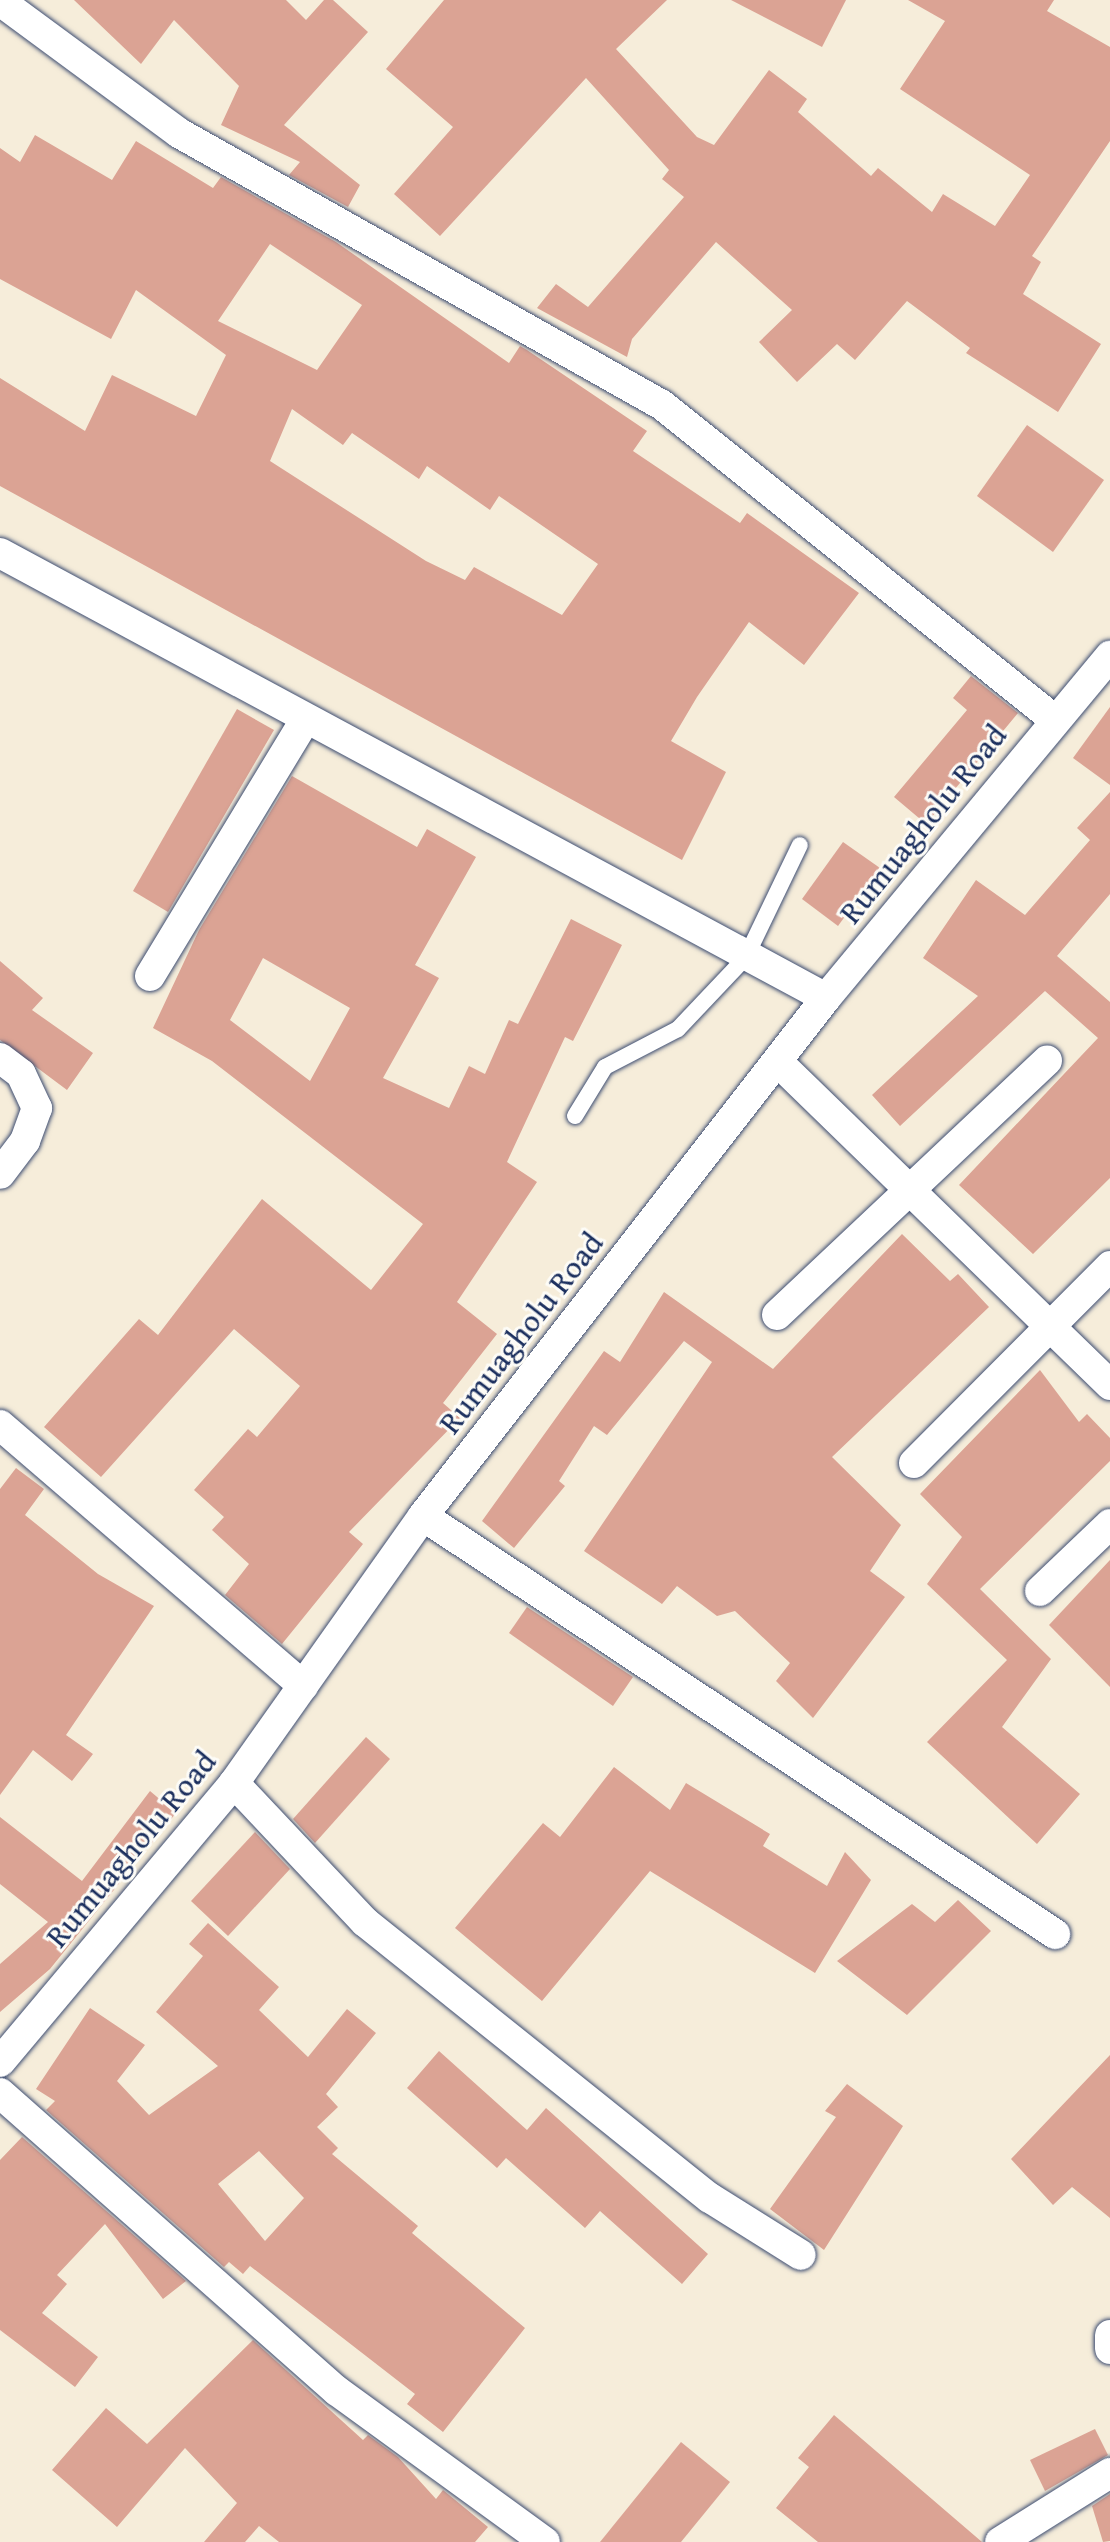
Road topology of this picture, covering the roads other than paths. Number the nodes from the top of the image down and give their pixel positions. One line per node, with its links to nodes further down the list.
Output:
1 (0, 1): 5 (street)
2 (0, 553): 4 (street)
3 (1110, 656): 5 (street, Rumuagholu Road)
4 (305, 720): 7 (street); 8 (street)
5 (1055, 720): 9 (street, Rumuagholu Road)
6 (800, 845): 7 (lane)
7 (746, 957): 9 (street); 13 (lane)
8 (150, 976)
9 (826, 998): 12 (street, Rumuagholu Road)
10 (0, 1058): 14 (street)
11 (1047, 1061): 15 (street)
12 (779, 1063): 15 (street); 22 (street, Rumuagholu Road)
13 (575, 1116)
14 (0, 1174)
15 (910, 1191): 17 (street); 18 (street)
16 (1110, 1266): 18 (street)
17 (777, 1315)
18 (1046, 1327): 19 (street); 21 (street)
19 (1110, 1385)
20 (0, 1425): 25 (street)
21 (914, 1463)
22 (423, 1516): 25 (street, Rumuagholu Road); 27 (street)
23 (1110, 1524): 24 (street)
24 (1040, 1591)
25 (303, 1686): 26 (street, Rumuagholu Road)
26 (234, 1783): 28 (street, Rumuagholu Road); 30 (street)
27 (1055, 1934)
28 (6, 2044)
29 (0, 2093): 34 (street)
30 (801, 2255)
31 (1110, 2335): 32 (street)
32 (1110, 2349)
33 (1110, 2473): 35 (street)
34 (545, 2542)
35 (1000, 2542)

